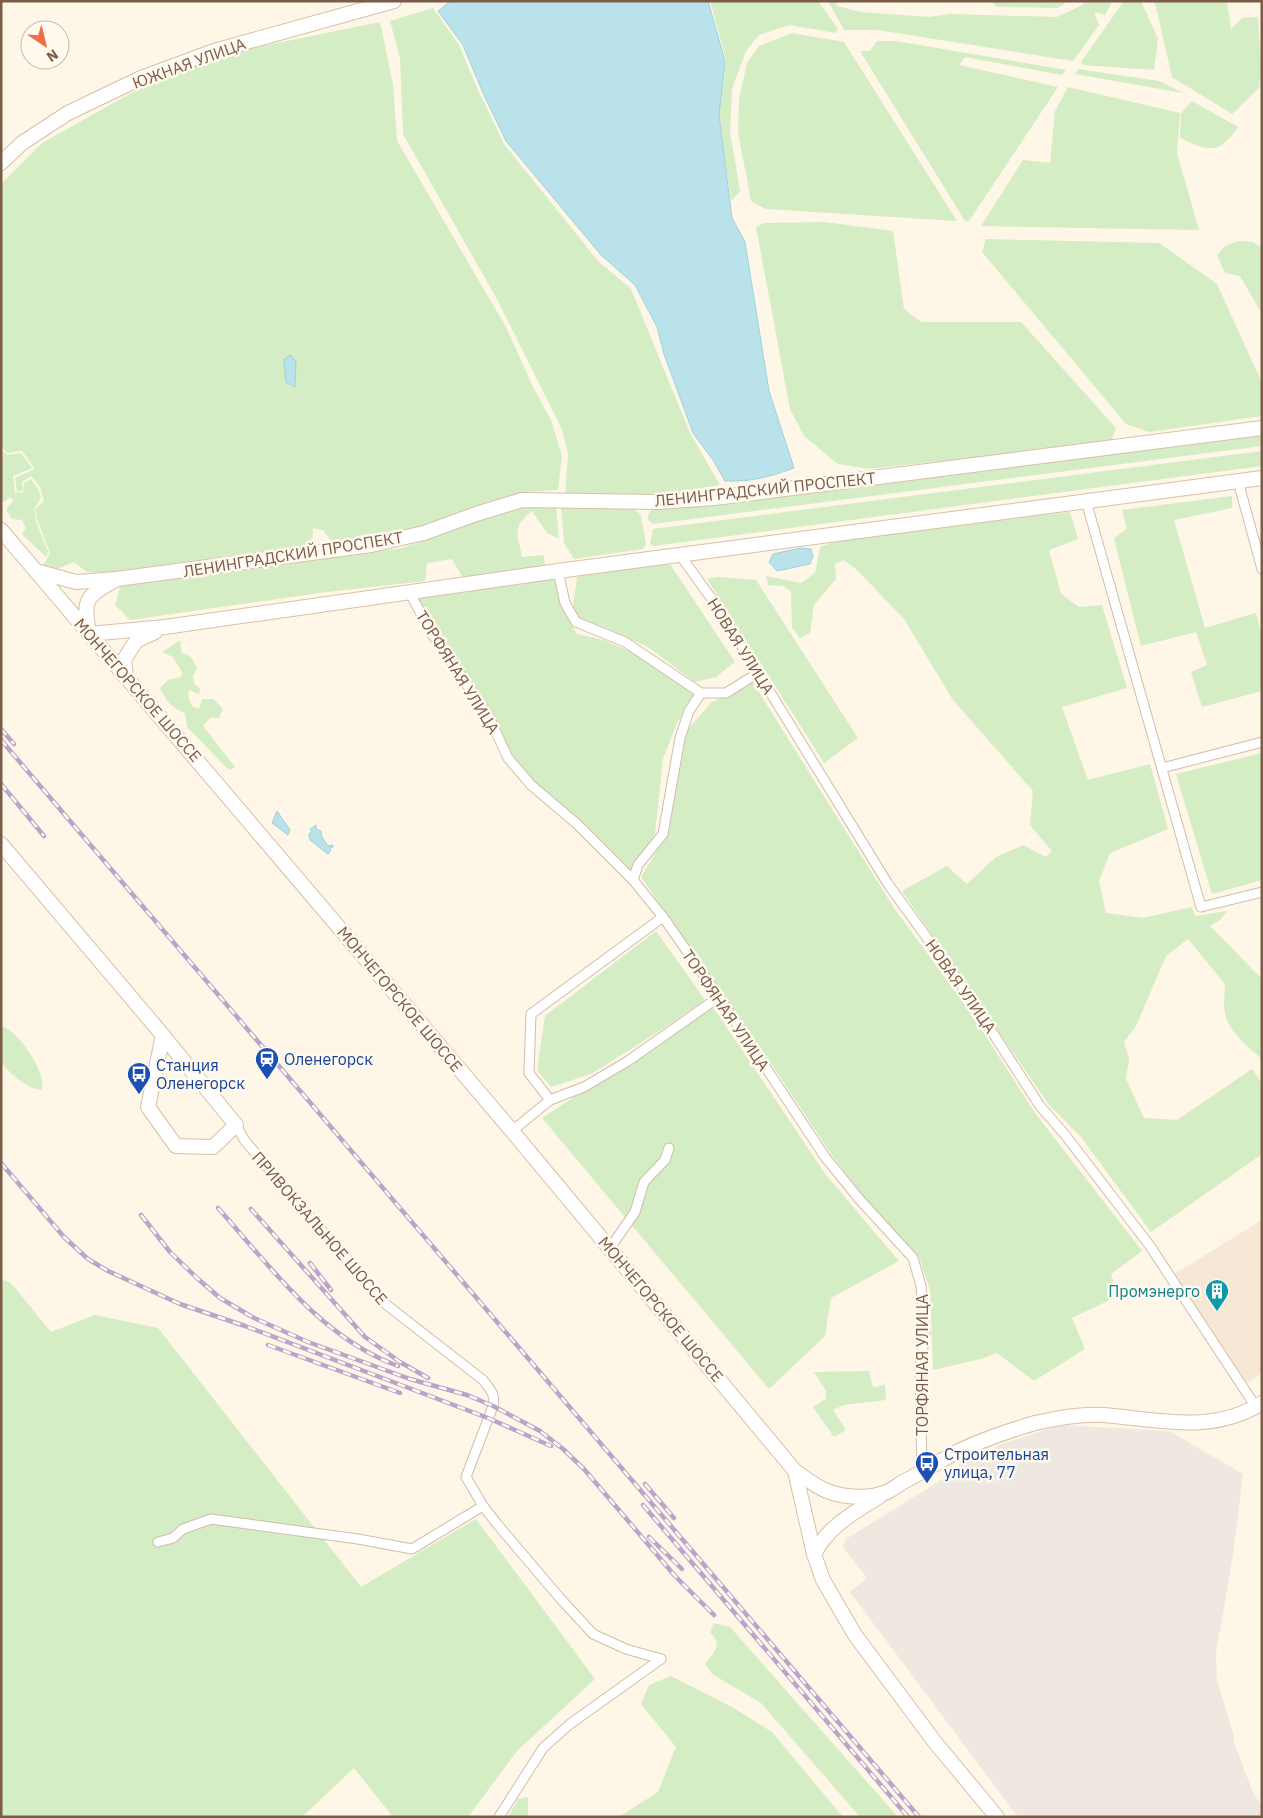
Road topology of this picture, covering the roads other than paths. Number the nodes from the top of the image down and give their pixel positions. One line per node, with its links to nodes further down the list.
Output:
1 (394, 1): 2 (street, ЮЖНАЯ УЛИЦА)
2 (1, 163)
3 (1262, 428): 12 (street, ЛЕНИНГРАДСКИЙ ПРОСПЕКТ)
4 (1262, 478): 5 (street)
5 (1238, 481): 6 (street); 9 (street)
6 (1086, 501): 8 (street); 20 (street)
7 (1, 530): 10 (street, МОНЧЕГОРСКОЕ ШОССЕ)
8 (680, 555): 11 (street); 16 (street, НОВАЯ УЛИЦА)
9 (1262, 569)
10 (36, 571): 12 (street, ЛЕНИНГРАДСКИЙ ПРОСПЕКТ); 15 (street, МОНЧЕГОРСКОЕ ШОССЕ)
11 (558, 571): 13 (street); 18 (street)
12 (117, 579): 15 (street)
13 (410, 593): 14 (street); 22 (street, ТОРФЯНАЯ УЛИЦА)
14 (165, 627): 15 (street); 17 (street)
15 (89, 634): 17 (street, МОНЧЕГОРСКОЕ ШОССЕ)
16 (758, 673): 18 (street); 32 (street, НОВАЯ УЛИЦА)
17 (126, 676): 29 (street, МОНЧЕГОРСКОЕ ШОССЕ)
18 (701, 693): 22 (street)
19 (1262, 742): 20 (street)
20 (1162, 768): 23 (street)
21 (1, 844): 26 (street, ПРИВОКЗАЛЬНОЕ ШОССЕ)
22 (633, 880): 24 (street, ТОРФЯНАЯ УЛИЦА)
23 (1262, 892)
24 (663, 917): 25 (street, ТОРФЯНАЯ УЛИЦА); 27 (street)
25 (719, 997): 27 (street); 34 (street, ТОРФЯНАЯ УЛИЦА)
26 (163, 1035): 28 (street, ПРИВОКЗАЛЬНОЕ ШОССЕ); 28 (street)
27 (550, 1100): 29 (street)
28 (236, 1126): 36 (street, ПРИВОКЗАЛЬНОЕ ШОССЕ)
29 (512, 1131): 31 (street, МОНЧЕГОРСКОЕ ШОССЕ)
30 (669, 1148): 31 (street)
31 (610, 1248): 33 (street, МОНЧЕГОРСКОЕ ШОССЕ)
32 (1259, 1405): 34 (street)
33 (795, 1471): 35 (street); 38 (street)
34 (922, 1472): 35 (street)
35 (886, 1492): 38 (street)
36 (483, 1506): 37 (street); 39 (street)
37 (158, 1542)
38 (814, 1554): 40 (street)
39 (499, 1817)
40 (997, 1817)

